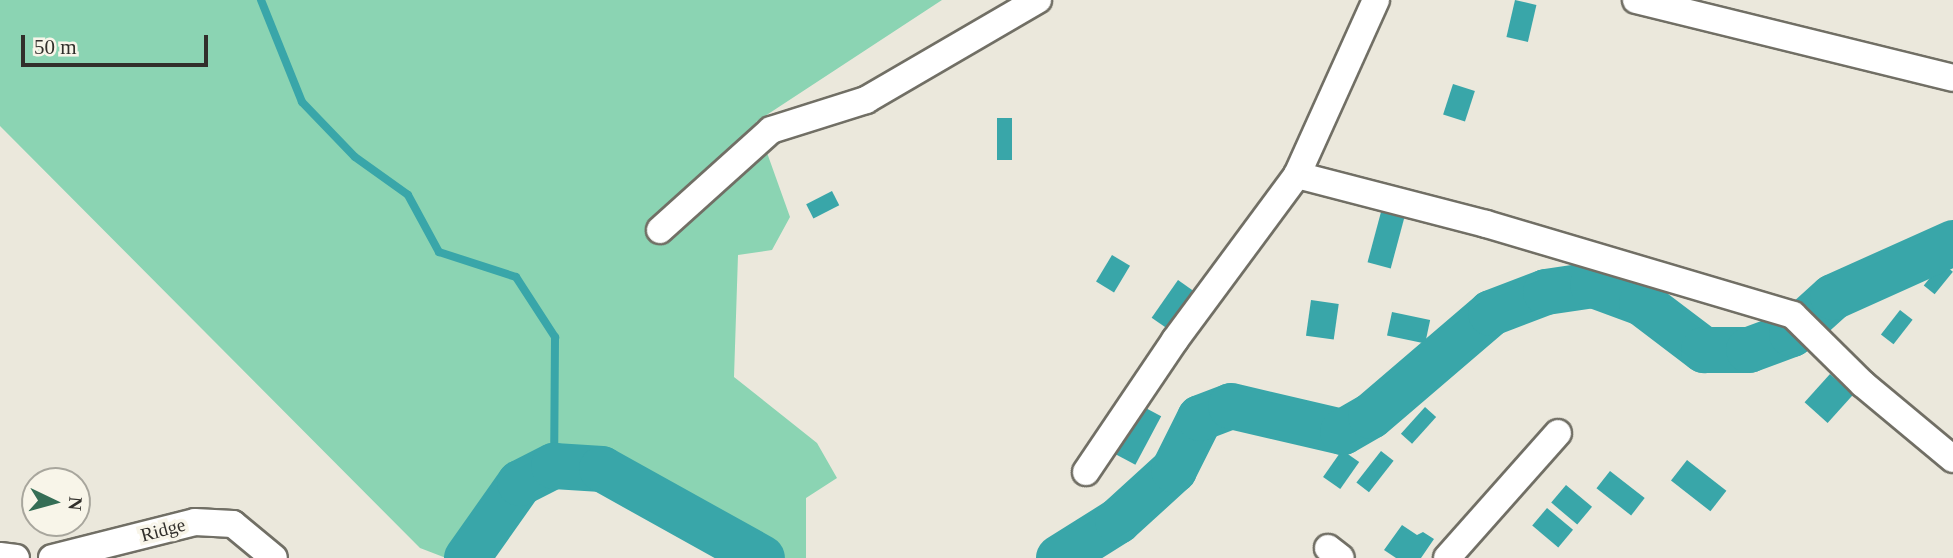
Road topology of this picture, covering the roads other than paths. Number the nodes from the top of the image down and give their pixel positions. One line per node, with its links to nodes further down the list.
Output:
1 (1038, 0): 6 (street)
2 (1377, 0): 5 (street)
3 (1636, 0): 4 (street)
4 (1953, 78)
5 (1297, 174): 8 (street); 9 (street)
6 (660, 230)
7 (1559, 433): 15 (street)
8 (1953, 459)
9 (1086, 472)
10 (86, 555): 13 (street, Ridge); 14 (street, Ridge)
11 (0, 556): 12 (street)
12 (16, 558)
13 (52, 558)
14 (274, 558)
15 (1447, 558)

